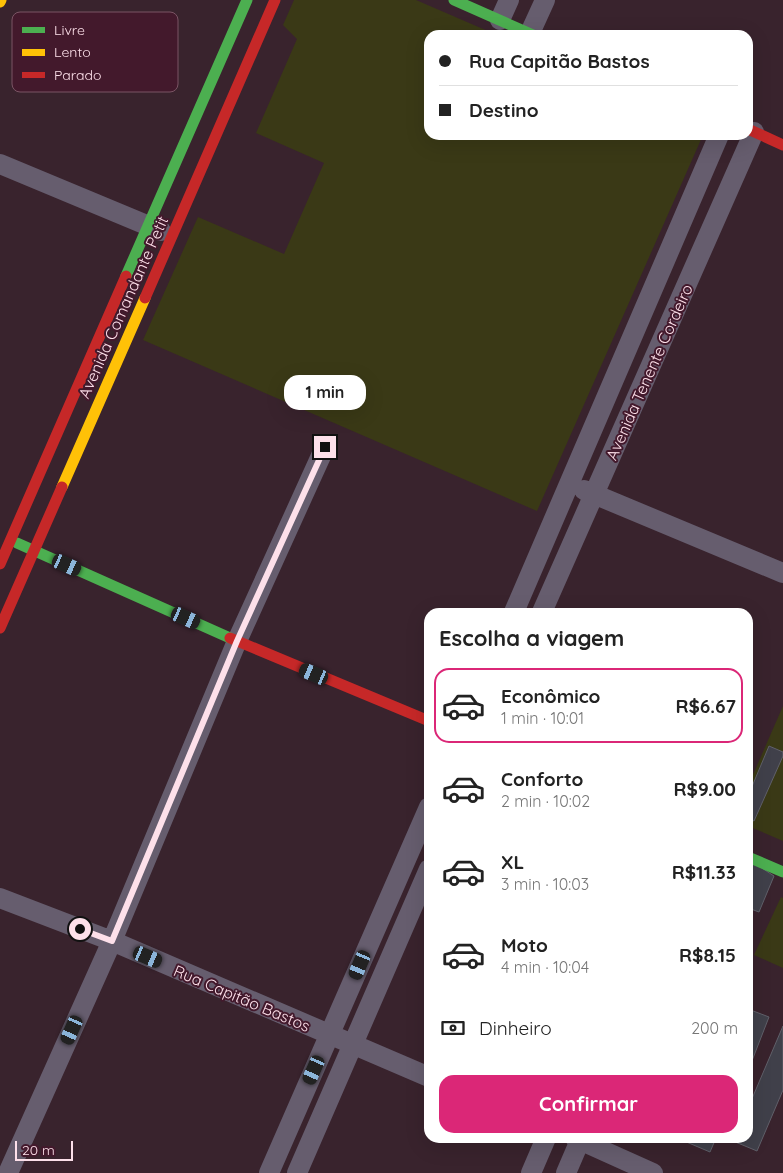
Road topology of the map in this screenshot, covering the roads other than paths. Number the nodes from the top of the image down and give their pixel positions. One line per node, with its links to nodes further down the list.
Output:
1 (247, 0): 14 (street, Avenida Comandante Petit)
2 (275, 0): 15 (street, Avenida Comandante Petit)
3 (454, 0): 6 (street)
4 (509, 0): 6 (street)
5 (545, 0): 8 (street)
6 (500, 20): 7 (street)
7 (523, 30)
8 (534, 30)
9 (753, 131): 12 (street)
10 (717, 140): 17 (street, Avenida Tenente Cordeiro)
11 (747, 140): 18 (street, Avenida Tenente Cordeiro)
12 (783, 144)
13 (0, 164): 14 (street)
14 (149, 226): 15 (street); 19 (street, Avenida Comandante Petit)
15 (172, 236): 20 (street, Avenida Comandante Petit)
16 (325, 447): 26 (street)
17 (570, 484): 18 (street); 23 (street, Avenida Tenente Cordeiro)
18 (595, 494): 22 (street); 24 (street, Avenida Tenente Cordeiro)
19 (5, 538): 20 (street); 21 (street, Avenida Comandante Petit)
20 (33, 550): 25 (street, Avenida Comandante Petit); 26 (street)
21 (0, 564)
22 (783, 573)
23 (516, 608)
24 (544, 608)
25 (0, 628)
26 (237, 641): 27 (street); 33 (street)
27 (424, 719)
28 (424, 818): 34 (street)
29 (753, 858): 30 (street)
30 (783, 872)
31 (424, 881): 35 (street)
32 (0, 898): 33 (street, Rua Capitão Bastos)
33 (112, 941): 34 (street, Rua Capitão Bastos); 40 (street)
34 (330, 1036): 35 (street, Rua Capitão Bastos); 41 (street)
35 (353, 1046): 36 (street, Rua Capitão Bastos); 42 (street)
36 (424, 1075)
37 (544, 1143): 43 (street)
38 (577, 1143): 44 (street)
39 (590, 1143): 45 (street)
40 (8, 1173)
41 (269, 1173)
42 (297, 1173)
43 (531, 1173)
44 (566, 1173)
45 (653, 1173)

